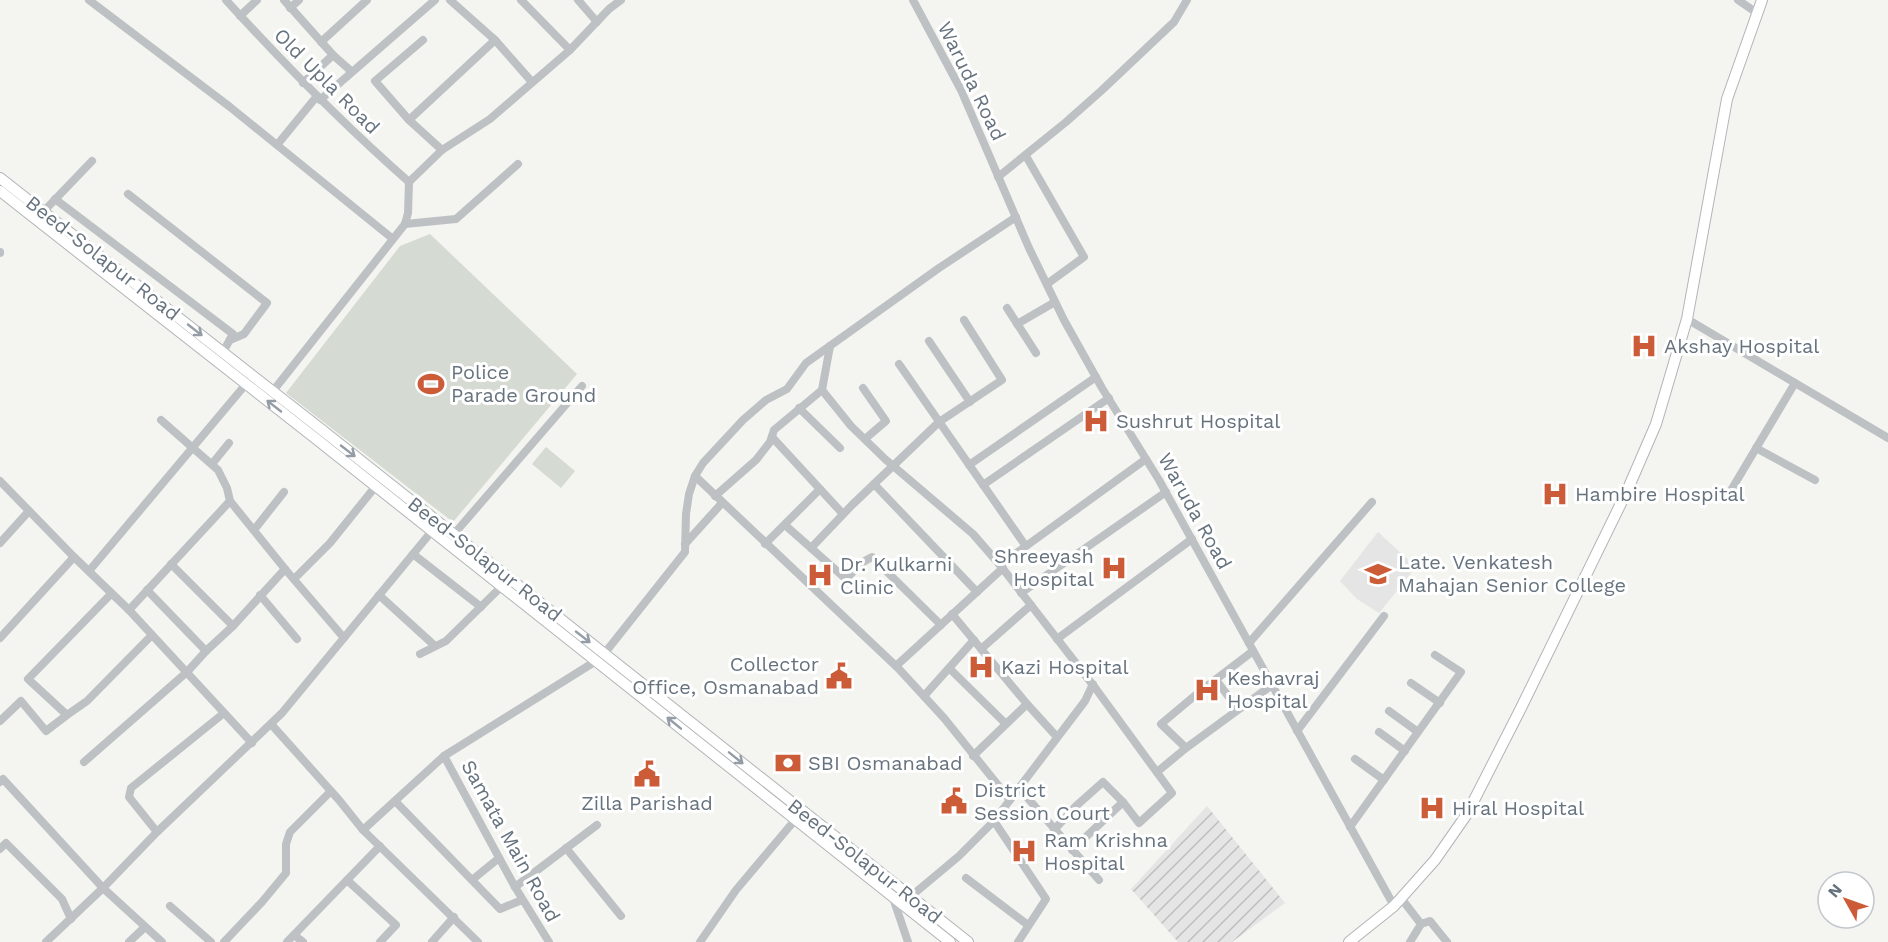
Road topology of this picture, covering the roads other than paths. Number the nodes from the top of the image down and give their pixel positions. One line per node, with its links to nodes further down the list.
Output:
1 (226, 0): 18 (street, Old Upla Road)
2 (257, 0): 18 (street)
3 (284, 0): 16 (street)
4 (299, 0): 16 (street)
5 (367, 0): 22 (street)
6 (435, 0): 25 (street)
7 (450, 0): 21 (street)
8 (521, 0): 23 (street)
9 (578, 0): 19 (street)
10 (621, 0): 19 (street)
11 (913, 0): 35 (street, Waruda Road)
12 (1188, 0): 32 (street)
13 (1738, 0): 17 (street)
14 (1762, 0): 17 (main road)
15 (93, 1): 30 (street)
16 (290, 8): 22 (street)
17 (1757, 14): 48 (main road)
18 (240, 16): 27 (street, Old Upla Road)
19 (597, 22): 23 (street)
20 (423, 40): 29 (street)
21 (495, 40): 26 (street); 29 (street)
22 (321, 42): 24 (street)
23 (570, 50): 26 (street)
24 (333, 55): 25 (street); 27 (street)
25 (351, 71): 28 (street)
26 (532, 82): 31 (street)
27 (303, 83): 28 (street, Old Upla Road)
28 (319, 98): 30 (street); 37 (street, Old Upla Road)
29 (409, 120): 31 (street)
30 (277, 145): 44 (street)
31 (442, 150): 37 (street)
32 (1026, 156): 35 (street); 45 (street)
33 (92, 161): 40 (street)
34 (518, 164): 43 (street)
35 (998, 177): 42 (street, Waruda Road)
36 (0, 178): 41 (main road, Beed-Solapur Road)
37 (409, 182): 43 (street)
38 (0, 191): 59 (main road, Beed-Solapur Road)
39 (128, 194): 51 (street)
40 (54, 199): 41 (street); 51 (street)
41 (44, 211): 54 (main road, Beed-Solapur Road, one-way to 54)
42 (1016, 217): 45 (street, Waruda Road); 53 (street)
43 (405, 225): 44 (street)
44 (393, 239): 63 (street)
45 (1047, 284): 46 (street, Waruda Road)
46 (1055, 302): 50 (street); 57 (street, Waruda Road)
47 (1007, 308): 50 (street)
48 (1687, 319): 58 (street); 198 (main road)
49 (964, 320): 65 (street)
50 (1017, 324): 55 (street)
51 (230, 340): 54 (street)
52 (929, 340): 65 (street)
53 (830, 346): 62 (street); 80 (street)
54 (223, 352): 63 (main road, Beed-Solapur Road)
55 (1036, 353)
56 (899, 364): 68 (street)
57 (1096, 377): 64 (street, Waruda Road); 78 (street)
58 (1795, 383): 70 (street); 75 (street)
59 (246, 384): 73 (street); 85 (main road, Beed-Solapur Road, one-way to 59)
60 (582, 386): 99 (street)
61 (863, 388): 71 (street)
62 (822, 390): 66 (street); 71 (street)
63 (273, 391): 99 (main road, Beed-Solapur Road, one-way to 99)
64 (1109, 398): 76 (street, Waruda Road); 84 (street)
65 (970, 402): 68 (street)
66 (799, 408): 69 (street); 74 (street)
67 (161, 420): 73 (street)
68 (939, 422): 78 (street); 79 (street)
69 (772, 437): 86 (street); 90 (street)
70 (1888, 438)
71 (865, 439): 79 (street)
72 (229, 443): 77 (street)
73 (193, 448): 77 (street); 111 (street)
74 (840, 448)
75 (1756, 448): 81 (street); 89 (street)
76 (1146, 459): 88 (street, Waruda Road); 104 (street)
77 (212, 464): 91 (street)
78 (969, 465): 84 (street)
79 (893, 466): 83 (street); 109 (street)
80 (695, 476): 90 (street); 102 (street)
81 (1815, 480)
82 (0, 481): 94 (street)
83 (874, 484): 95 (street); 115 (street)
84 (983, 485): 104 (street)
85 (375, 487): 98 (main road, Beed-Solapur Road); 112 (street)
86 (820, 489): 95 (street); 96 (street)
87 (284, 492): 97 (street)
88 (1166, 492): 100 (street, Waruda Road); 116 (street)
89 (1730, 492)
90 (715, 496): 92 (street)
91 (230, 501): 97 (street); 108 (street)
92 (722, 502): 102 (street); 103 (street)
93 (1372, 502): 133 (street)
94 (28, 511): 101 (street); 107 (street)
95 (843, 514): 105 (street)
96 (785, 525): 103 (street); 105 (street)
97 (254, 530): 110 (street)
98 (432, 531): 106 (street); 113 (main road, Beed-Solapur Road)
99 (454, 534): 140 (main road, Beed-Solapur Road, one-way to 140)
100 (1192, 539): 131 (street); 133 (street, Waruda Road)
101 (0, 543)
102 (685, 544): 140 (street, Samata Main Road)
103 (765, 544): 141 (street)
104 (1025, 545): 109 (street)
105 (811, 548): 125 (street)
106 (413, 554): 119 (street); 121 (street)
107 (74, 557): 111 (street); 128 (street)
108 (171, 564): 114 (street); 126 (street)
109 (1002, 567): 115 (street); 116 (street)
110 (285, 569): 112 (street); 118 (street)
111 (88, 572): 117 (street)
112 (294, 579): 129 (street)
113 (502, 586): 121 (street); 140 (main road, Beed-Solapur Road)
114 (147, 590): 122 (street); 136 (street)
115 (977, 592): 123 (street)
116 (1022, 593): 120 (street)
117 (111, 594): 122 (street); 154 (street)
118 (260, 595): 126 (street); 130 (street)
119 (379, 595): 129 (street); 134 (street)
120 (1031, 605): 131 (street); 135 (street)
121 (481, 607): 134 (street)
122 (129, 610): 127 (street)
123 (952, 614): 125 (street); 132 (street)
124 (1384, 616): 158 (street)
125 (941, 625): 141 (street)
126 (232, 626): 136 (street)
127 (152, 635): 143 (street); 154 (street)
128 (0, 638)
129 (344, 638): 156 (street)
130 (297, 639)
131 (1057, 639): 146 (street)
132 (974, 640): 135 (street); 142 (street)
133 (1249, 643): 137 (street, Waruda Road)
134 (435, 646): 138 (street)
135 (981, 649): 150 (street)
136 (206, 651): 143 (street)
137 (1253, 651): 144 (street); 147 (street, Waruda Road)
138 (420, 654)
139 (1435, 655): 149 (street)
140 (600, 657): 165 (street, Samata Main Road); 177 (main road, Beed-Solapur Road, one-way to 140); 196 (main road, Beed-Solapur Road, one-way to 196)
141 (896, 666): 148 (street)
142 (949, 668): 148 (street); 157 (street)
143 (187, 672): 153 (street); 168 (street)
144 (1216, 680): 151 (street); 163 (street)
145 (1411, 683): 149 (street)
146 (1093, 684): 161 (street); 169 (street)
147 (1272, 685): 151 (street); 158 (street, Waruda Road)
148 (924, 696): 166 (street)
149 (1440, 703): 160 (street)
150 (1027, 704): 157 (street); 161 (street)
151 (1238, 709): 163 (street)
152 (1389, 711): 160 (street)
153 (224, 713): 162 (street); 183 (street)
154 (67, 715): 155 (street)
155 (0, 721)
156 (271, 724): 162 (street); 173 (street)
157 (1006, 724): 166 (street)
158 (1297, 731): 180 (street, Waruda Road)
159 (1378, 732): 164 (street)
160 (1419, 732): 164 (street)
161 (1057, 737): 172 (street)
162 (252, 743): 183 (street)
163 (1186, 748): 169 (street)
164 (1405, 751): 170 (street)
165 (444, 756): 175 (street, Samata Main Road); 188 (street, Samata Main Road)
166 (974, 756): 174 (street)
167 (1355, 759): 170 (street)
168 (84, 762)
169 (1157, 772): 176 (street)
170 (1384, 780): 180 (street)
171 (0, 782): 194 (street)
172 (1018, 788): 174 (street); 182 (street)
173 (331, 791): 181 (street); 211 (street)
174 (1010, 800): 178 (street)
175 (395, 801): 181 (street, Samata Main Road); 191 (street)
176 (1123, 802): 182 (street); 187 (street)
177 (795, 820): 195 (main road, Beed-Solapur Road); 218 (street)
178 (994, 821): 196 (street); 204 (street)
179 (597, 825): 185 (street)
180 (1350, 827): 198 (street, Waruda Road)
181 (363, 830): 184 (street)
182 (1054, 830): 187 (street)
183 (157, 832): 194 (street)
184 (380, 846): 190 (street); 201 (street)
185 (566, 848): 193 (street); 200 (street)
186 (0, 849): 202 (street)
187 (1072, 850): 192 (street)
188 (499, 858): 191 (street); 193 (street, Samata Main Road)
189 (966, 878): 204 (street)
190 (347, 880): 206 (street); 214 (street)
191 (472, 880): 197 (street)
192 (1099, 880)
193 (515, 887): 197 (street, Samata Main Road)
194 (103, 888): 202 (street); 205 (street)
195 (892, 897): 219 (street); 220 (main road, Beed-Solapur Road)
196 (910, 897): 221 (main road, Beed-Solapur Road)
197 (522, 900): 217 (street, Samata Main Road)
198 (1397, 902): 203 (street, Waruda Road); 223 (main road)
199 (170, 906): 210 (street)
200 (621, 916)
201 (454, 917): 215 (street); 216 (street)
202 (71, 919): 207 (street)
203 (1421, 924): 224 (street); 225 (street)
204 (1028, 925): 222 (street)
205 (145, 927): 208 (street); 209 (street)
206 (294, 935): 212 (street); 213 (street)
207 (46, 942)
208 (129, 942)
209 (162, 942)
210 (211, 942)
211 (224, 942)
212 (287, 942)
213 (303, 942)
214 (380, 942)
215 (432, 942)
216 (478, 942)
217 (549, 942)
218 (700, 942)
219 (908, 942)
220 (950, 942)
221 (968, 942)
222 (1018, 942)
223 (1349, 942)
224 (1410, 942)
225 (1447, 942)

